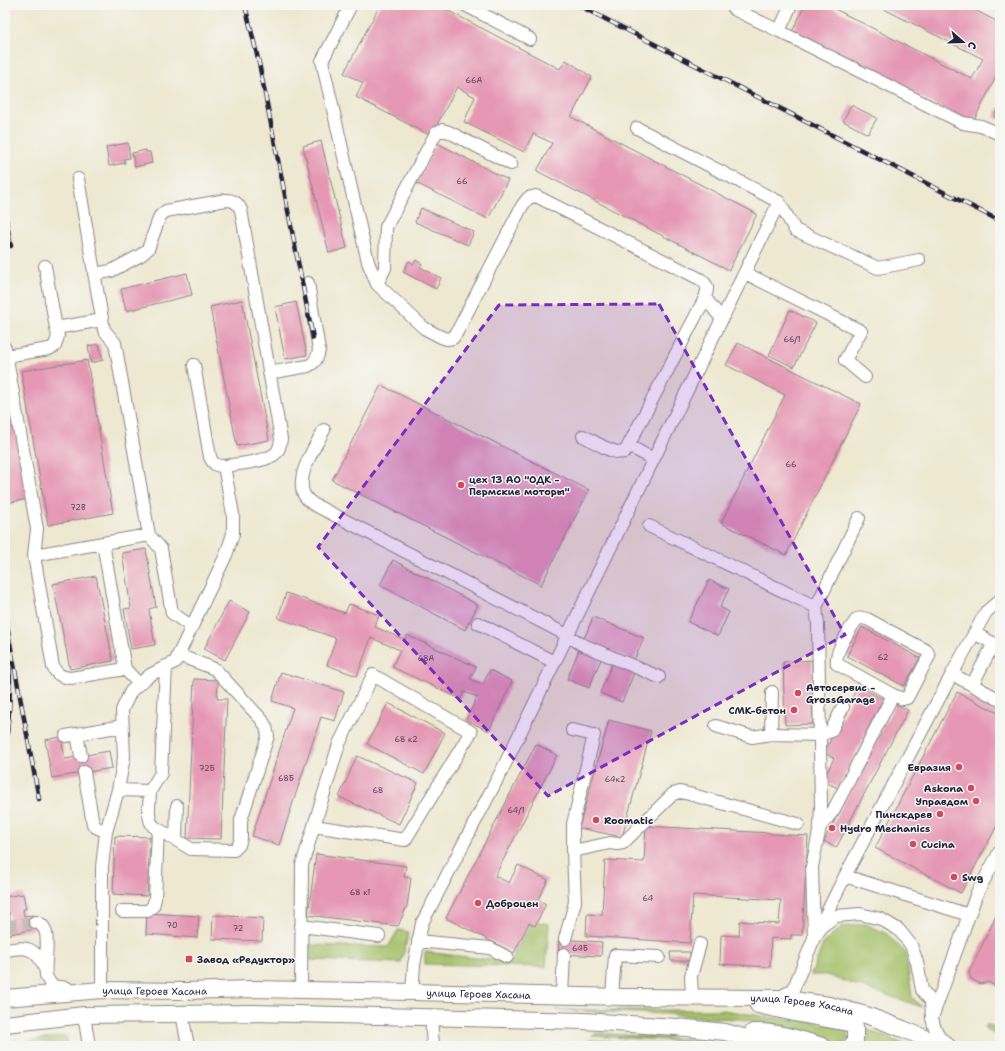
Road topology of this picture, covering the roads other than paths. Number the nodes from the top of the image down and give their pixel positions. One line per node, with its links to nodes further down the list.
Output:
1 (351, 5): 17 (lane)
2 (465, 5): 6 (lane)
3 (736, 5): 5 (lane)
4 (791, 5): 5 (lane)
5 (778, 31): 8 (lane)
6 (530, 39)
7 (637, 128): 11 (lane)
8 (1000, 134)
9 (511, 164): 17 (lane)
10 (78, 179): 15 (lane)
11 (779, 202): 12 (lane); 14 (lane)
12 (919, 260)
13 (45, 266): 21 (lane)
14 (745, 273): 19 (lane); 25 (lane)
15 (94, 274): 20 (lane); 24 (lane)
16 (308, 283): 24 (lane)
17 (377, 284): 18 (lane)
18 (705, 298): 19 (lane); 28 (lane)
19 (722, 319): 29 (lane)
20 (102, 320): 21 (lane); 33 (lane)
21 (56, 328): 22 (lane)
22 (6, 352): 35 (lane)
23 (194, 366): 30 (lane)
24 (269, 373): 30 (lane)
25 (865, 377)
26 (324, 430): 41 (lane)
27 (583, 436): 28 (lane)
28 (629, 446): 29 (lane)
29 (653, 459): 41 (lane)
30 (224, 466): 39 (lane)
31 (859, 518): 37 (lane)
32 (649, 526): 37 (lane)
33 (149, 535): 34 (lane); 39 (lane)
34 (103, 543): 35 (lane); 46 (lane)
35 (34, 555): 46 (lane)
36 (1000, 600): 40 (lane)
37 (816, 607): 59 (lane)
38 (478, 623): 44 (lane)
39 (192, 627): 43 (lane)
40 (974, 633): 42 (lane); 47 (lane)
41 (568, 635): 44 (lane); 48 (lane)
42 (997, 645): 50 (lane)
43 (178, 655): 45 (lane); 70 (lane)
44 (554, 662): 81 (lane)
45 (166, 666): 49 (lane); 63 (lane)
46 (125, 669): 49 (lane)
47 (952, 674): 50 (lane); 73 (lane)
48 (659, 677)
49 (138, 684): 55 (lane)
50 (972, 685): 53 (lane)
51 (772, 692): 58 (lane)
52 (893, 695): 52 (lane); 67 (lane)
53 (999, 696)
54 (843, 707): 59 (lane)
55 (122, 726): 60 (lane); 62 (lane)
56 (716, 726): 58 (lane)
57 (572, 730): 71 (lane)
58 (771, 734): 59 (lane)
59 (820, 735): 67 (lane)
60 (81, 756)
61 (84, 772): 69 (lane)
62 (118, 790): 63 (lane); 69 (lane)
63 (150, 791): 68 (lane)
64 (178, 806): 70 (lane)
65 (798, 824): 71 (lane)
66 (314, 826): 66 (lane); 77 (lane)
67 (820, 827): 79 (lane)
68 (158, 830): 70 (lane); 74 (lane)
69 (106, 832): 89 (lane)
70 (176, 840)
71 (573, 851): 80 (lane)
72 (1000, 851): 75 (lane)
73 (845, 876): 75 (lane); 79 (lane)
74 (122, 911)
75 (969, 915): 100 (lane)
76 (35, 922): 87 (lane)
77 (301, 926): 78 (lane); 88 (lane)
78 (379, 936)
79 (814, 938): 96 (lane); 100 (lane)
80 (565, 939)
81 (418, 941): 85 (lane); 90 (lane)
82 (700, 944): 93 (lane)
83 (5, 951): 87 (lane)
84 (564, 954): 91 (lane)
85 (508, 957)
86 (658, 957): 92 (lane)
87 (46, 970): 89 (lane)
88 (301, 990): 89 (main road, улица Героев Хасана); 90 (main road, улица Героев Хасана)
89 (95, 991): 95 (main road, улица Героев Хасана)
90 (412, 992): 91 (main road, улица Героев Хасана)
91 (562, 996): 92 (main road, улица Героев Хасана)
92 (612, 997): 93 (main road, улица Героев Хасана)
93 (692, 997): 94 (main road, улица Героев Хасана)
94 (734, 997): 96 (main road, улица Героев Хасана); 108 (main road)
95 (5, 998)
96 (778, 998): 109 (main road, улица Героев Хасана)
97 (182, 1014): 98 (main road); 99 (main road); 104 (lane)
98 (84, 1015): 101 (main road); 103 (lane)
99 (431, 1017): 102 (main road); 105 (lane)
100 (932, 1018): 110 (lane)
101 (5, 1024)
102 (725, 1032): 106 (main road); 107 (main road)
103 (90, 1046)
104 (188, 1046)
105 (433, 1046)
106 (776, 1046)
107 (822, 1046)
108 (851, 1046)
109 (944, 1046)
110 (950, 1046)

